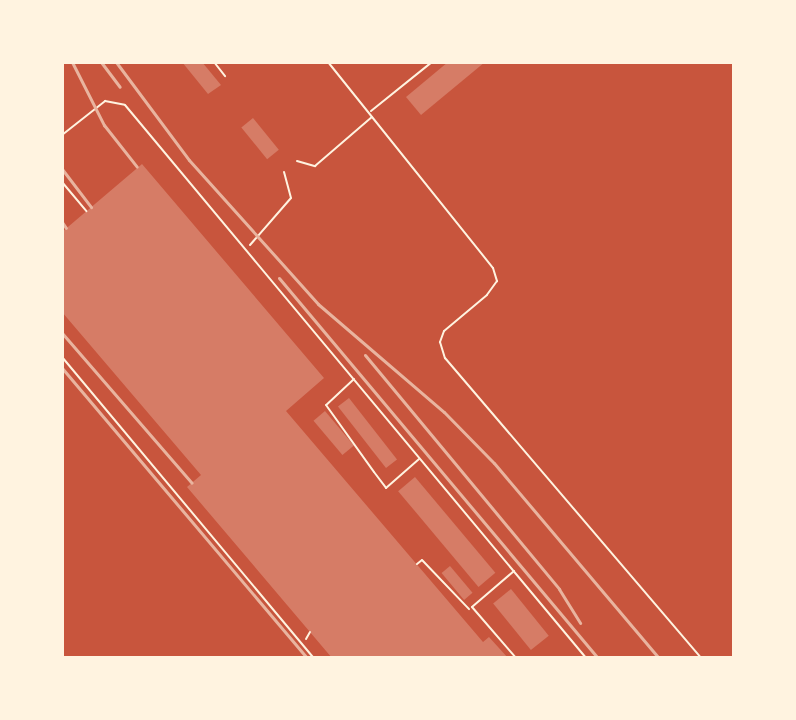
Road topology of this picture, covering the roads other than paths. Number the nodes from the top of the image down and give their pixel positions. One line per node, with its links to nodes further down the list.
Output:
1 (214, 62): 4 (lane)
2 (328, 62): 5 (lane)
3 (432, 62): 5 (lane)
4 (225, 76)
5 (370, 112): 6 (lane)
6 (373, 116): 8 (lane); 18 (lane)
7 (62, 135): 12 (lane)
8 (297, 161)
9 (62, 182): 10 (lane)
10 (86, 211)
11 (62, 357): 15 (lane)
12 (354, 379): 13 (lane); 13 (lane)
13 (420, 459): 14 (lane)
14 (514, 571): 16 (lane); 17 (lane)
15 (314, 658)
16 (516, 658)
17 (586, 658)
18 (701, 658)

